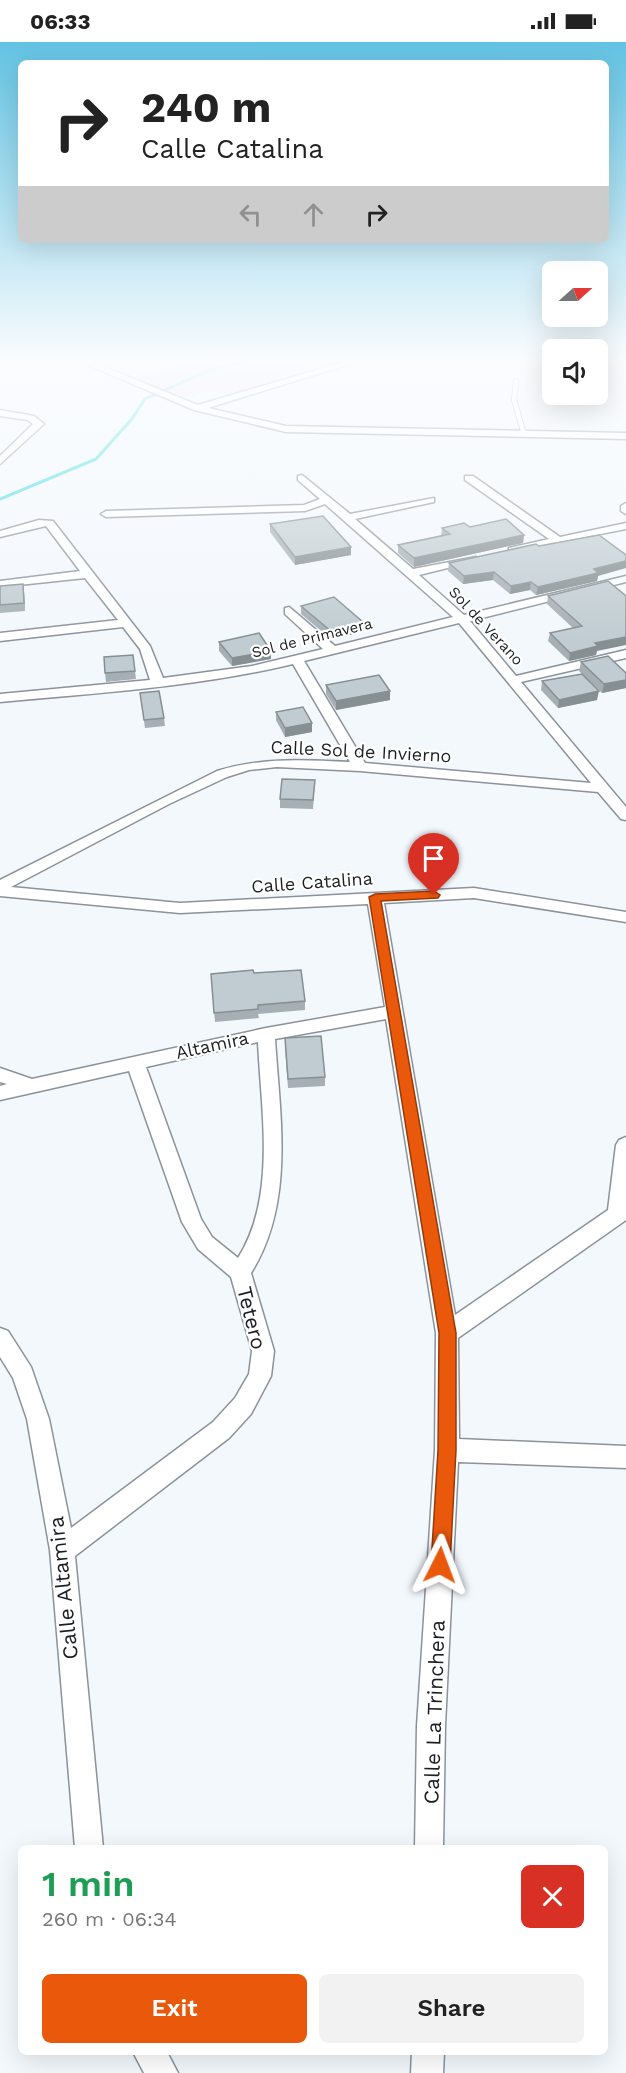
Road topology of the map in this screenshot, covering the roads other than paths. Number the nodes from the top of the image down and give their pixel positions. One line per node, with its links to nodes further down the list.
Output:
1 (302, 478): 3 (street, Sol de Verano)
2 (469, 478): 11 (street)
3 (326, 500): 7 (street); 8 (street, Sol de Verano)
4 (430, 500): 8 (street)
5 (626, 506): 6 (street)
6 (626, 511)
7 (106, 514)
8 (347, 518): 14 (street, Sol de Verano)
9 (626, 526): 11 (street)
10 (0, 534): 15 (street)
11 (558, 540): 12 (street)
12 (502, 553)
13 (479, 558): 14 (street)
14 (412, 573): 19 (street, Sol de Verano)
15 (88, 574): 17 (street); 20 (street)
16 (626, 579): 19 (street, Sol de Primavera)
17 (0, 584)
18 (289, 612): 22 (street)
19 (461, 618): 22 (street, Sol de Primavera); 25 (street, Sol de Verano)
20 (128, 623): 21 (street); 26 (street)
21 (0, 637)
22 (332, 650): 24 (street, Sol de Primavera)
23 (626, 654): 25 (street)
24 (297, 660): 26 (street, Sol de Primavera); 28 (street)
25 (514, 680): 29 (street, Sol de Verano)
26 (158, 683): 27 (street, Sol de Primavera)
27 (0, 698)
28 (360, 767): 29 (street, Calle Sol de Invierno); 31 (street, Calle Sol de Invierno)
29 (603, 788): 30 (street, Sol de Verano)
30 (626, 816)
31 (0, 886)
32 (0, 891): 33 (street, Calle Catalina)
33 (375, 897): 34 (street, Calle Catalina); 35 (street, Calle La Trinchera)
34 (626, 917)
35 (393, 1012): 36 (street, Altamira); 44 (street, Calle La Trinchera)
36 (266, 1034): 37 (street, Altamira); 43 (street)
37 (135, 1061): 39 (street, Altamira); 43 (street, Tetero)
38 (0, 1075): 39 (street)
39 (33, 1086): 40 (street)
40 (0, 1094)
41 (626, 1145): 42 (street)
42 (622, 1213): 44 (street)
43 (240, 1272): 48 (street, Tetero)
44 (447, 1333): 46 (street, Calle La Trinchera)
45 (0, 1338): 48 (street, Calle Altamira)
46 (447, 1450): 47 (street); 50 (street, Calle La Trinchera)
47 (626, 1457)
48 (62, 1550): 49 (street, Calle Altamira)
49 (89, 1845)
50 (429, 1845)
51 (151, 2055): 53 (street)
52 (428, 2055): 54 (street)
53 (162, 2073)
54 (428, 2073)

